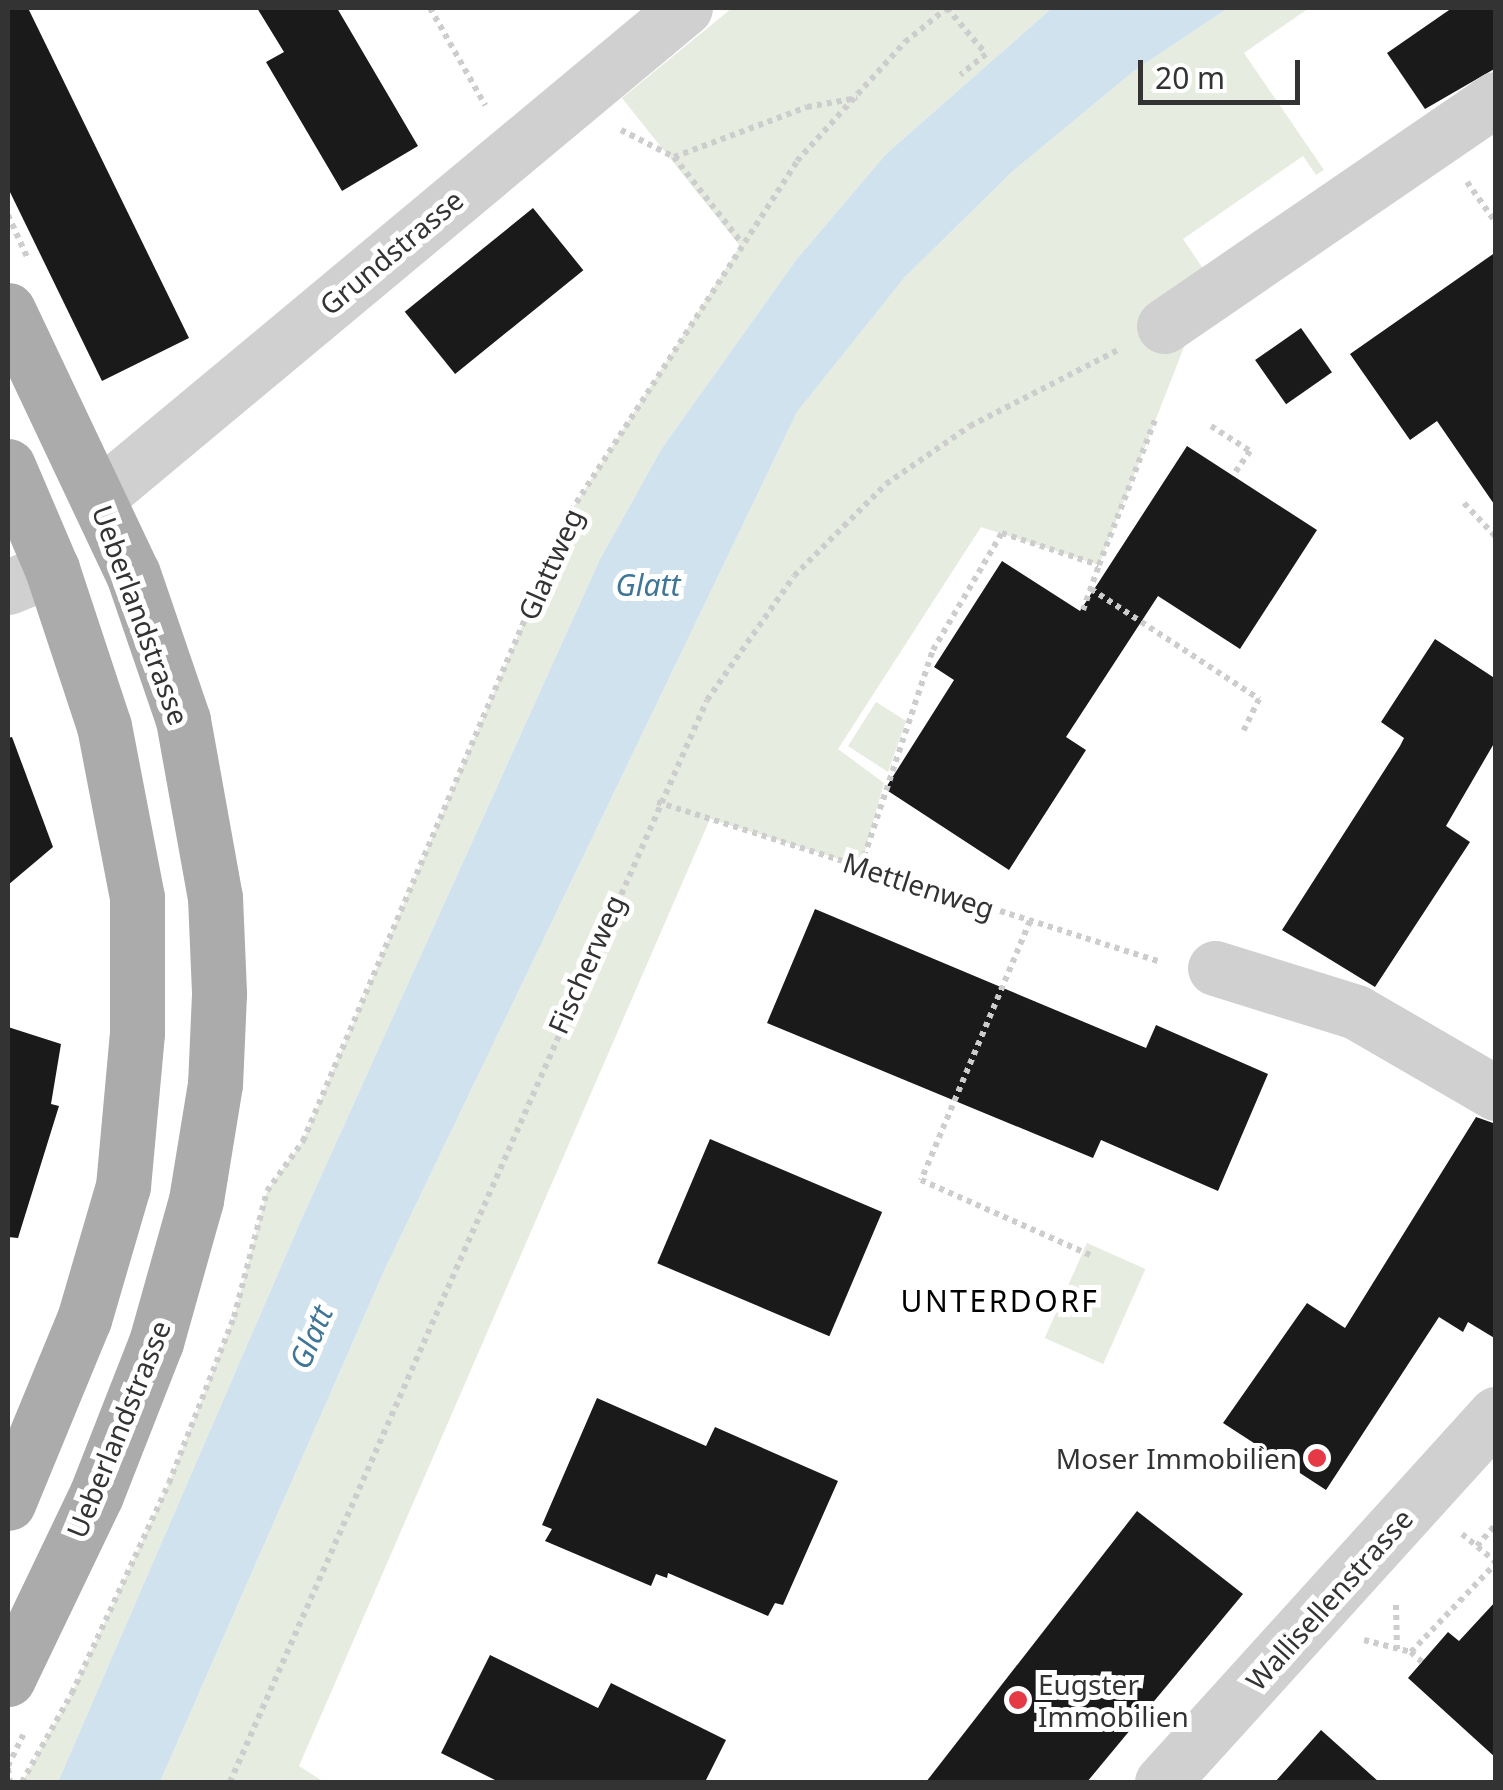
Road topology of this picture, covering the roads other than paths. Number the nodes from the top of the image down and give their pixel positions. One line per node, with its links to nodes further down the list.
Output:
1 (684, 8): 6 (street, Grundstrasse)
2 (1496, 100): 4 (street)
3 (8, 310): 6 (main road, Ueberlandstrasse)
4 (1164, 326)
5 (8, 466): 7 (main road)
6 (114, 484): 12 (main road, Ueberlandstrasse)
7 (30, 578): 11 (main road)
8 (1198, 967): 9 (street)
9 (1496, 1092)
10 (1496, 1414): 13 (street, Wallisellenstrasse)
11 (8, 1502)
12 (8, 1679)
13 (1162, 1782)

